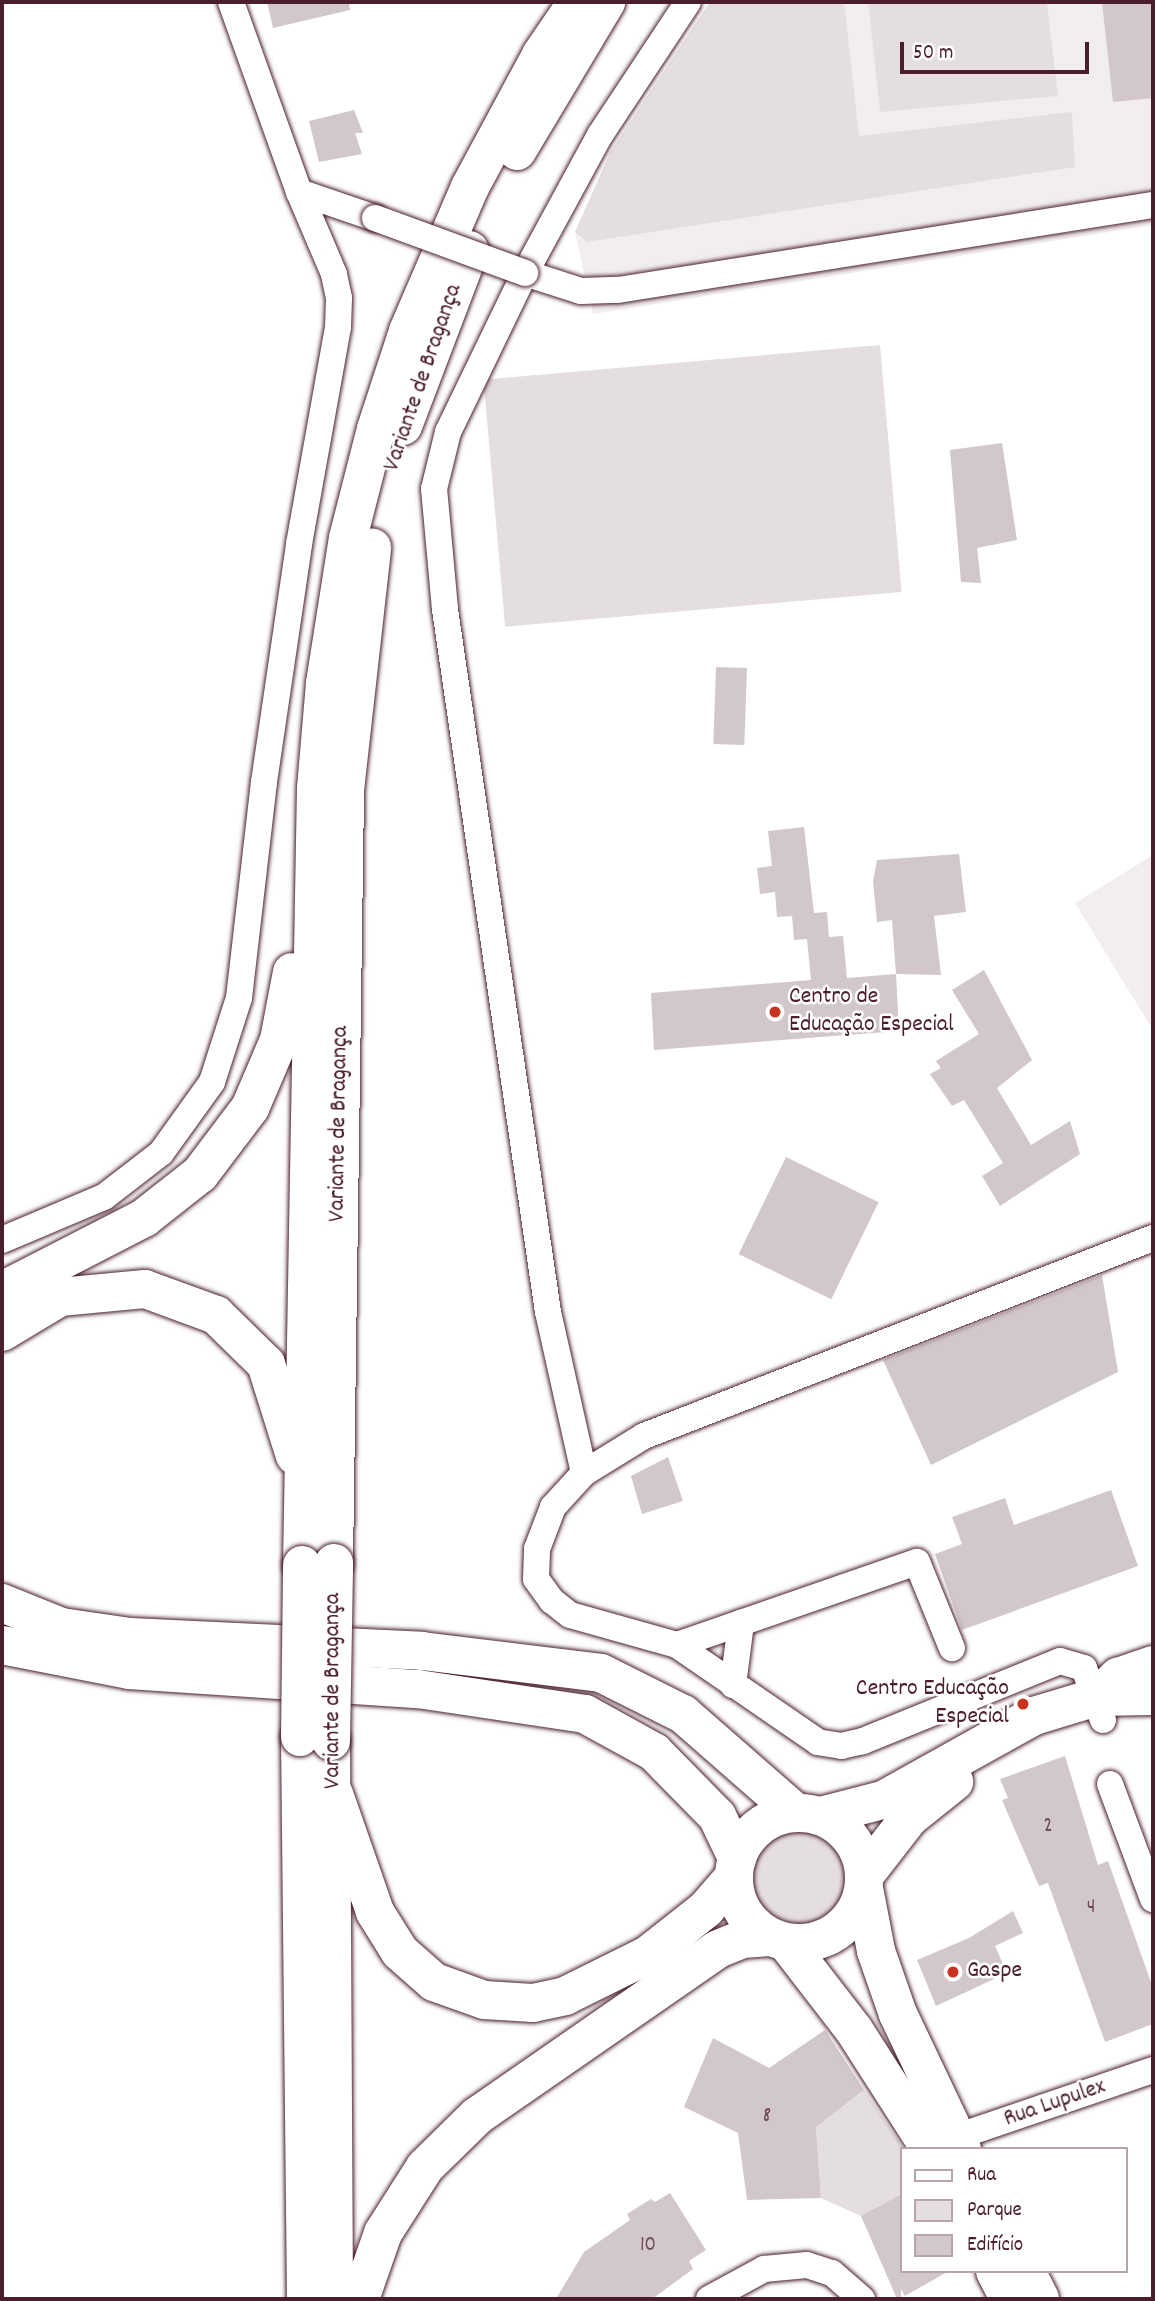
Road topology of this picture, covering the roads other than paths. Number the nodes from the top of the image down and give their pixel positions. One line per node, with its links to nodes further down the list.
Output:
1 (231, 2): 5 (street)
2 (577, 2): 8 (main road, Variante de Bragança)
3 (606, 2): 15 (main road, Variante de Bragança)
4 (688, 2): 7 (street)
5 (299, 192): 7 (street, bridge); 10 (street)
6 (1153, 205): 7 (street)
7 (525, 273): 13 (street)
8 (310, 915): 11 (main road); 14 (main road, Variante de Bragança)
9 (1153, 1238): 13 (street)
10 (2, 1240)
11 (2, 1291)
12 (2, 1332): 14 (main road)
13 (584, 1473): 21 (street)
14 (306, 1492): 15 (main road, Variante de Bragança)
15 (318, 1564): 28 (main road, Variante de Bragança, bridge)
16 (2, 1603): 19 (main road)
17 (2, 1617): 19 (main road)
18 (741, 1623): 21 (street); 22 (street); 24 (street)
19 (66, 1629): 31 (main road)
20 (2, 1645): 32 (main road)
21 (677, 1645): 24 (street)
22 (952, 1648)
23 (1153, 1665): 26 (main road)
24 (733, 1685): 26 (street)
25 (1153, 1696): 26 (main road)
26 (1100, 1709): 27 (main road); 31 (main road); 33 (main road)
27 (1153, 1717)
28 (316, 1739): 30 (main road, Variante de Bragança); 42 (main road, Variante de Bragança)
29 (1110, 1784): 34 (street)
30 (334, 1794): 32 (main road); 43 (main road, Variante de Bragança)
31 (808, 1814): 32 (main road); 33 (main road)
32 (735, 1868): 35 (main road)
33 (864, 1882): 35 (main road); 38 (main road)
34 (1153, 1899)
35 (778, 1940): 36 (main road); 44 (main road)
36 (828, 1994): 38 (main road); 39 (main road)
37 (1153, 2070): 39 (street, Rua Lupulex)
38 (926, 2073): 39 (main road)
39 (950, 2145)
40 (996, 2273): 47 (main road)
41 (1027, 2273): 48 (main road)
42 (306, 2299)
43 (334, 2299)
44 (359, 2299)
45 (709, 2299): 46 (street)
46 (862, 2299)
47 (1009, 2299)
48 (1040, 2299)

